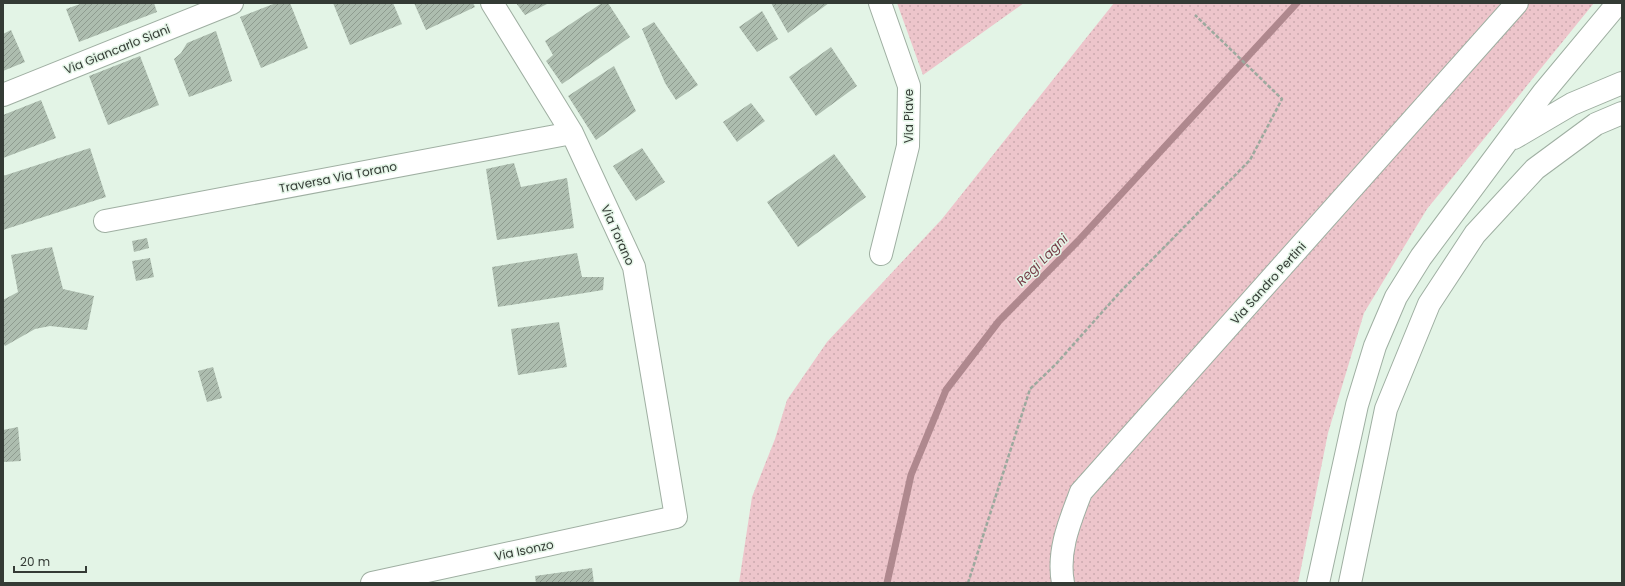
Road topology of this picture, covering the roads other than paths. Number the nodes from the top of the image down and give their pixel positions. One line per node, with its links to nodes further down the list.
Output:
1 (232, 3): 7 (street, Via Giancarlo Siani)
2 (492, 3): 9 (street, Via Torano)
3 (880, 3): 12 (street, Via Piave)
4 (1517, 3): 15 (street, Via Sandro Pertini)
5 (1618, 3): 10 (street)
6 (1622, 83): 10 (street)
7 (3, 95)
8 (1622, 113): 17 (street)
9 (572, 133): 11 (street, Traversa Via Torano); 13 (street, Via Torano)
10 (1506, 142): 16 (street)
11 (105, 221)
12 (881, 254)
13 (676, 517): 14 (street, Via Isonzo)
14 (372, 583)
15 (1063, 583)
16 (1318, 583)
17 (1350, 583)

